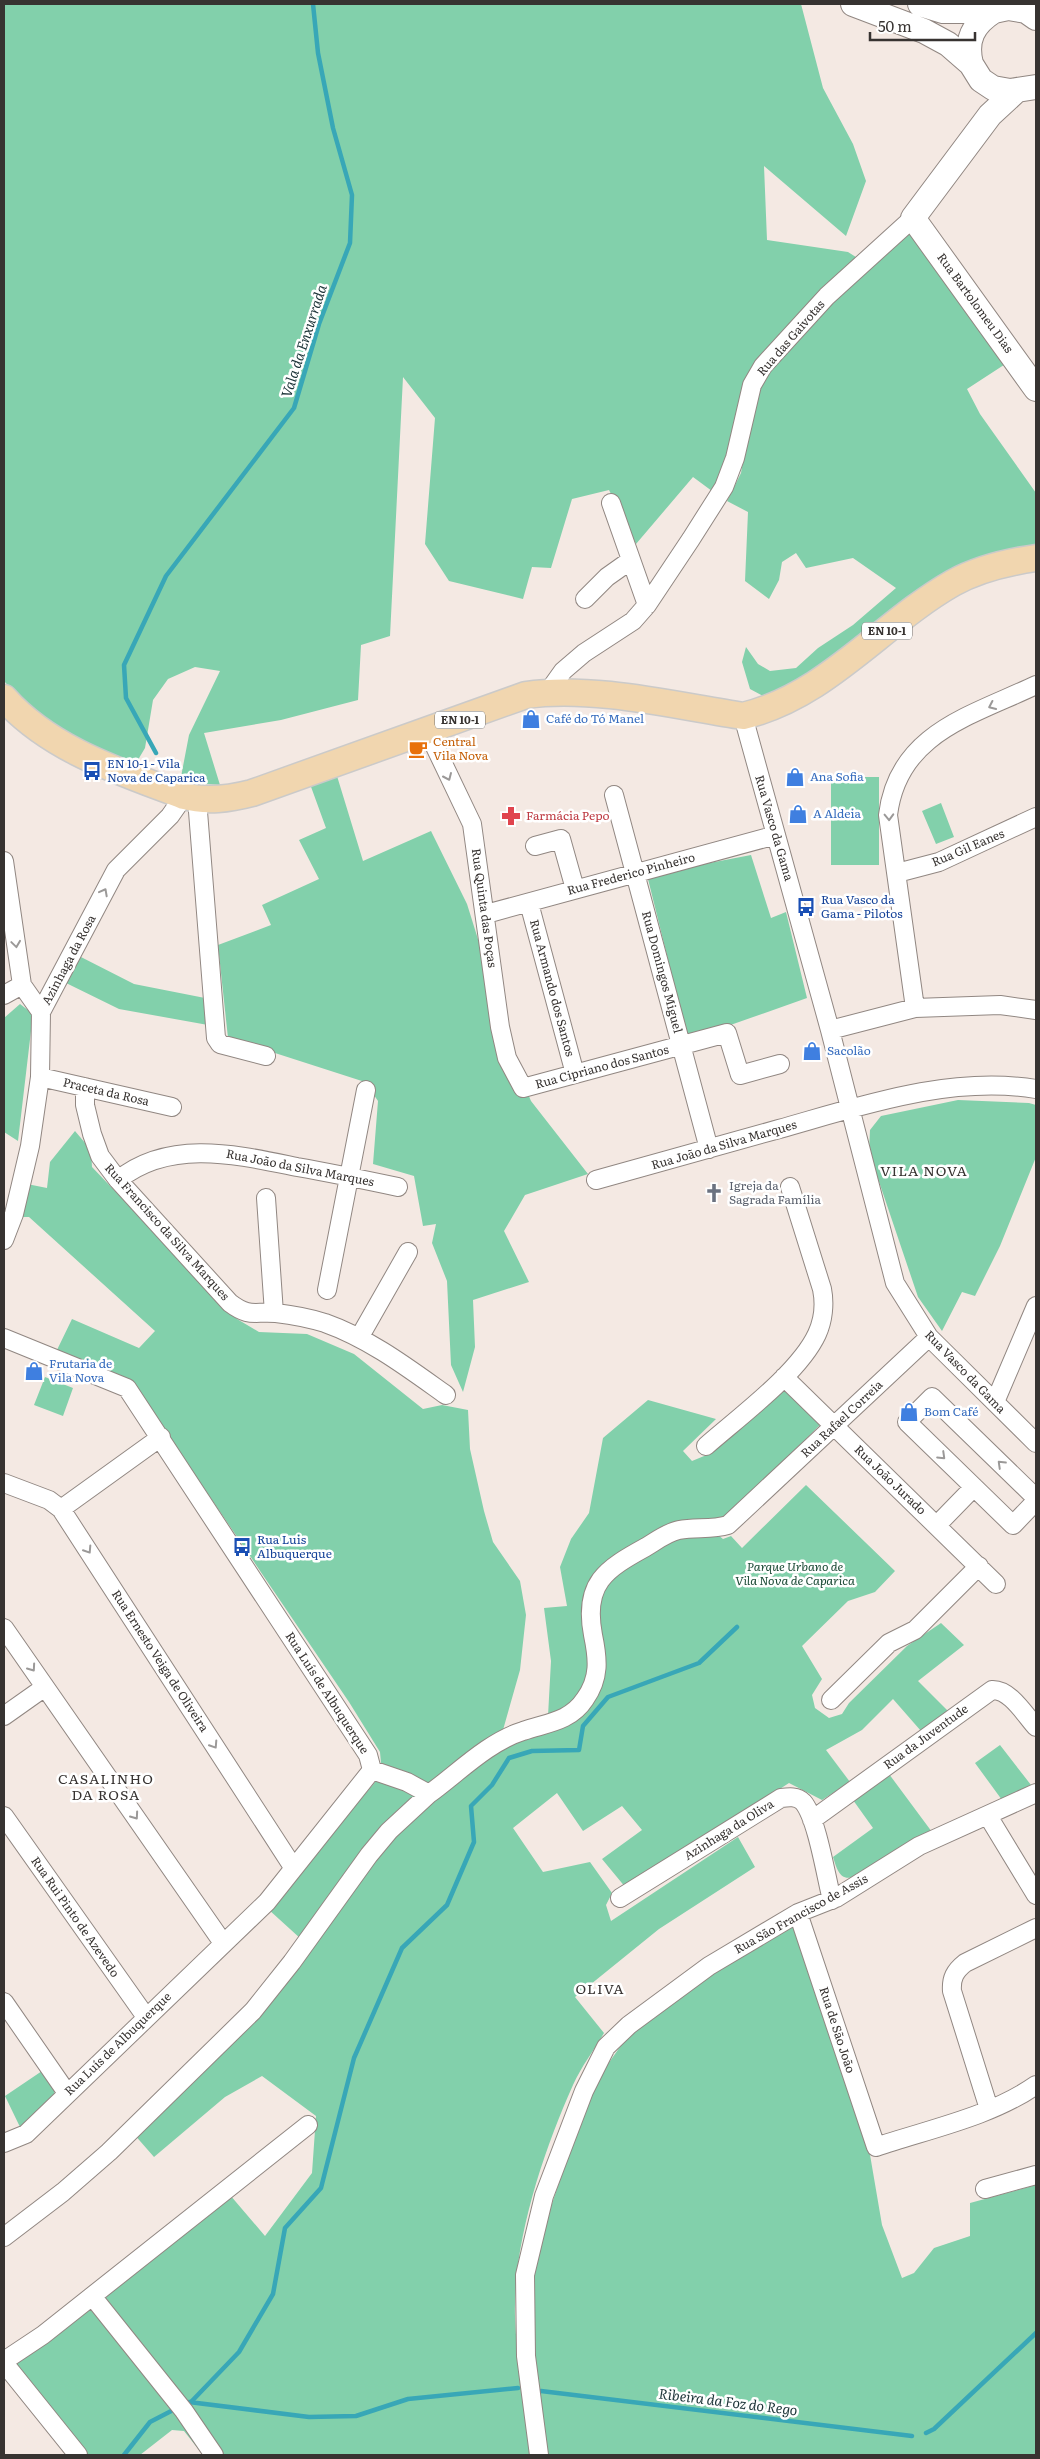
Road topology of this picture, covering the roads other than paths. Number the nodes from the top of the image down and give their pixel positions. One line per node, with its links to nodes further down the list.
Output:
1 (853, 4): 5 (street)
2 (920, 4): 3 (street)
3 (1004, 7): 4 (street); 5 (street)
4 (1036, 18)
5 (976, 72): 6 (street); 7 (street)
6 (1029, 86): 7 (street, Rua das Gaivotas)
7 (967, 145): 8 (street, Rua das Gaivotas)
8 (913, 218): 9 (street, Rua Bartolomeu Dias); 14 (street, Rua das Gaivotas)
9 (1036, 387)
10 (611, 503): 12 (street)
11 (1036, 558): 18 (main road, EN 10-1)
12 (631, 560): 13 (street); 14 (street)
13 (585, 599)
14 (647, 605): 16 (street, Rua das Gaivotas)
15 (1036, 685): 27 (street, one-way to 27)
16 (548, 692): 18 (main road, EN 10-1); 19 (main road, EN 10-1)
17 (4, 698): 21 (main road, EN 10-1)
18 (743, 716): 23 (street, Rua Vasco da Gama)
19 (428, 732): 21 (main road, EN 10-1); 30 (street, Rua Quinta das Poças, one-way to 30)
20 (614, 794): 26 (street, Rua Domingos Miguel)
21 (190, 798): 35 (street, Azinhaga da Rosa, one-way to 21); 38 (street)
22 (1036, 817): 27 (street, Rua Gil Eanes)
23 (776, 835): 26 (street, Rua Frederico Pinheiro); 36 (street, Rua Vasco da Gama)
24 (535, 846): 28 (street)
25 (4, 861): 31 (street, one-way to 31)
26 (636, 873): 28 (street, Rua Frederico Pinheiro); 37 (street, Rua Domingos Miguel)
27 (897, 873): 33 (street)
28 (575, 889): 29 (street, Rua Frederico Pinheiro)
29 (529, 903): 30 (street, Rua Frederico Pinheiro); 40 (street, Rua Armando dos Santos)
30 (486, 914): 43 (street, Rua Quinta das Poças)
31 (22, 985): 32 (street); 35 (street)
32 (4, 995)
33 (915, 1008): 34 (street); 36 (street)
34 (1036, 1010)
35 (41, 1012): 41 (street, Azinhaga da Rosa)
36 (830, 1030): 47 (street, Rua Vasco da Gama)
37 (681, 1046): 39 (street, Rua Cipriano dos Santos); 40 (street, Rua Cipriano dos Santos); 48 (street, Rua Domingos Miguel)
38 (266, 1056)
39 (780, 1064)
40 (576, 1074): 43 (street, Rua Cipriano dos Santos)
41 (40, 1077): 42 (street, Praceta da Rosa); 55 (street, Azinhaga da Rosa)
42 (85, 1087): 46 (street, Praceta da Rosa); 50 (street, Rua Francisco da Silva Marques)
43 (523, 1088)
44 (1036, 1089): 47 (street, Rua João da Silva Marques)
45 (366, 1090): 49 (street)
46 (172, 1107)
47 (851, 1108): 48 (street, Rua João da Silva Marques); 60 (street, Rua Vasco da Gama)
48 (709, 1149): 51 (street, Rua João da Silva Marques)
49 (349, 1177): 50 (street, Rua João da Silva Marques); 52 (street, Rua João da Silva Marques); 57 (street)
50 (118, 1180): 59 (street, Rua Francisco da Silva Marques)
51 (596, 1180)
52 (398, 1187)
53 (790, 1187): 63 (street)
54 (266, 1198): 59 (street)
55 (4, 1240)
56 (408, 1252): 62 (street)
57 (327, 1290)
58 (1036, 1306): 65 (street)
59 (274, 1313): 62 (street)
60 (929, 1337): 65 (street, Rua Vasco da Gama); 66 (street, Rua Rafael Correia)
61 (4, 1338): 67 (street, Rua Luís de Albuquerque)
62 (359, 1338): 64 (street)
63 (784, 1377): 66 (street, Rua João Jurado); 69 (street)
64 (446, 1395)
65 (995, 1402): 68 (street, Rua Vasco da Gama)
66 (835, 1426): 74 (street, Rua João Jurado); 84 (street, Rua Rafael Correia)
67 (161, 1437): 73 (street); 82 (street, Rua Luís de Albuquerque)
68 (1036, 1443)
69 (706, 1446)
70 (4, 1483): 73 (street, Rua Ernesto Veiga de Oliveira)
71 (974, 1487): 72 (street); 72 (street, one-way to 71); 74 (street)
72 (1036, 1499)
73 (61, 1509): 88 (street, Rua Ernesto Veiga de Oliveira, one-way to 88)
74 (937, 1525): 75 (street, Rua João Jurado)
75 (979, 1566): 76 (street, Rua João Jurado); 79 (street)
76 (996, 1584)
77 (4, 1628): 78 (street, one-way to 78)
78 (45, 1687): 80 (street); 94 (street, one-way to 94)
79 (831, 1700)
80 (4, 1716)
81 (1036, 1727): 87 (street, Rua da Juventude)
82 (372, 1770): 84 (street); 88 (street, Rua Luís de Albuquerque)
83 (1036, 1792): 86 (street, Rua São Francisco de Assis)
84 (429, 1794): 104 (street, Rua Rafael Correia)
85 (4, 1816): 96 (street, Rua Rui Pinto de Azevedo)
86 (988, 1816): 89 (street); 91 (street, Rua São Francisco de Assis)
87 (812, 1820): 90 (street, Azinhaga da Oliva); 91 (street, Azinhaga da Oliva)
88 (293, 1867): 94 (street, Rua Luís de Albuquerque)
89 (1036, 1895)
90 (620, 1898)
91 (832, 1900): 92 (street, Rua São Francisco de Assis)
92 (798, 1913): 99 (street, Rua de São João); 109 (street, Rua São Francisco de Assis)
93 (1036, 1928): 99 (street)
94 (223, 1942): 96 (street, Rua Luís de Albuquerque)
95 (4, 2002): 98 (street)
96 (146, 2017): 98 (street, Rua Luís de Albuquerque)
97 (1036, 2085): 99 (street)
98 (67, 2093): 101 (street, Rua Luís de Albuquerque)
99 (989, 2110)
100 (308, 2126): 105 (street)
101 (4, 2143)
102 (1036, 2175): 103 (street)
103 (985, 2189)
104 (4, 2236)
105 (92, 2296): 106 (street); 108 (street)
106 (4, 2362): 107 (street)
107 (78, 2455)
108 (214, 2455)
109 (539, 2455)

